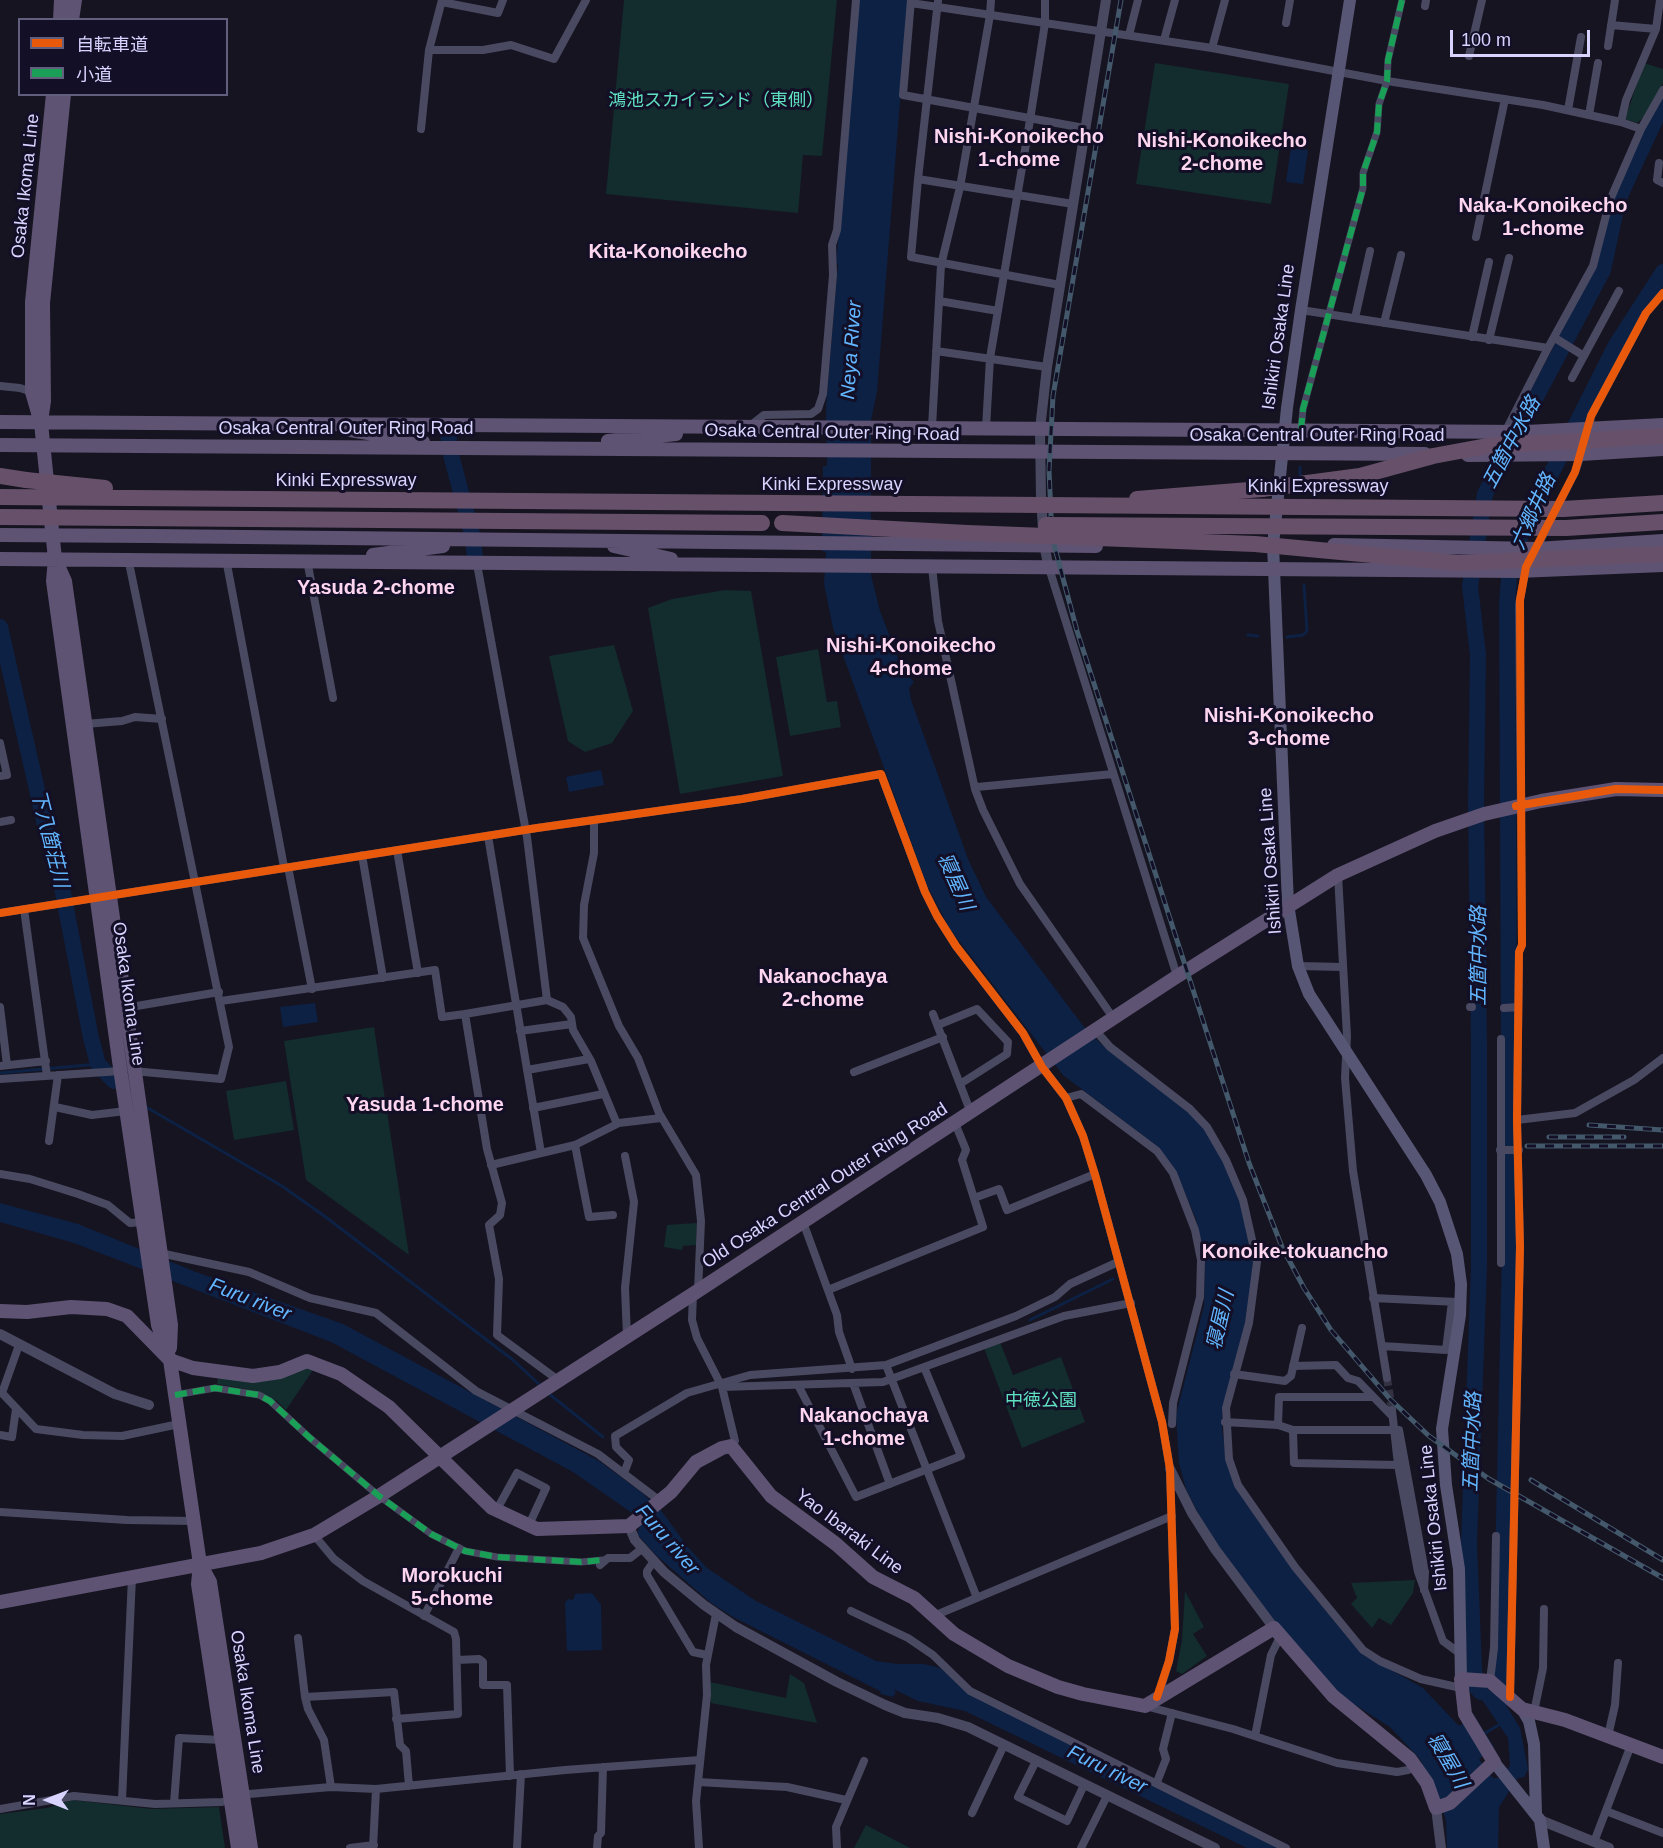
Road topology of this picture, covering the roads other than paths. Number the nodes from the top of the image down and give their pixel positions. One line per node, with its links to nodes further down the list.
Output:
1 (62, 0): 22 (main road)
2 (75, 0): 23 (main road)
3 (503, 0): 18 (street)
4 (586, 0): 34 (street)
5 (856, 0): 89 (street)
6 (991, 0): 21 (street)
7 (1045, 0): 24 (street)
8 (1106, 0): 28 (street)
9 (1138, 0): 29 (street)
10 (1175, 0): 31 (street)
11 (1225, 0): 33 (street)
12 (1290, 0): 25 (street)
13 (1350, 0): 37 (main road, Ishikiri Osaka Line)
14 (1402, 0): 38 (street)
15 (1482, 0): 35 (street)
16 (1615, 0): 26 (street)
17 (1660, 0): 27 (street)
18 (442, 1): 34 (street)
19 (911, 2): 20 (street); 42 (street)
20 (938, 2): 21 (street); 42 (street)
21 (990, 15): 24 (street); 44 (street)
22 (60, 18)
23 (72, 18)
24 (1045, 23): 28 (street); 47 (street)
25 (1286, 23)
26 (1611, 25): 27 (street); 32 (street)
27 (1656, 30): 48 (street)
28 (1101, 31): 29 (street); 49 (street)
29 (1129, 35): 31 (street)
30 (1581, 37): 45 (street)
31 (1164, 40): 33 (street)
32 (1608, 46)
33 (1212, 48): 37 (street)
34 (429, 50): 50 (street)
35 (1469, 56)
36 (1598, 63): 46 (street)
37 (1339, 70): 38 (street); 69 (main road, Ishikiri Osaka Line)
38 (1387, 81): 43 (street); 71 (street)
39 (1662, 93): 51 (street)
40 (53, 96): 84 (main road, Osaka Ikoma Line)
41 (64, 96): 86 (main road, Osaka Ikoma Line)
42 (929, 98): 44 (street); 53 (street)
43 (1504, 99): 45 (street); 58 (street)
44 (974, 109): 47 (street); 55 (street)
45 (1568, 110): 46 (street)
46 (1589, 115): 48 (street)
47 (1030, 120): 49 (street); 56 (street)
48 (1621, 122): 51 (street)
49 (1084, 128): 57 (street)
50 (421, 129)
51 (1641, 129): 76 (street)
52 (1659, 163): 54 (street)
53 (918, 179): 55 (street); 63 (street)
54 (1663, 183)
55 (960, 187): 56 (street); 63 (street)
56 (1016, 194): 57 (street); 64 (street)
57 (1073, 204): 65 (street)
58 (1476, 237)
59 (1370, 251): 72 (street)
60 (1401, 255): 73 (street)
61 (1509, 258): 75 (street)
62 (1489, 262): 74 (street)
63 (941, 265): 64 (street); 68 (street)
64 (1004, 275): 65 (street); 70 (street)
65 (1060, 285): 81 (street)
66 (1619, 291): 79 (street)
67 (1663, 293): 96 (street)
68 (939, 301): 70 (street); 78 (street)
69 (1301, 310): 71 (street); 94 (main road, Ishikiri Osaka Line)
70 (998, 311): 80 (street)
71 (1329, 314): 72 (street); 95 (street)
72 (1355, 318): 73 (street)
73 (1384, 323): 74 (street)
74 (1472, 337): 75 (street)
75 (1489, 340): 77 (street)
76 (1557, 340): 77 (street); 79 (street)
77 (1548, 348): 97 (street)
78 (936, 351): 80 (street); 91 (street)
79 (1584, 356): 82 (street)
80 (990, 357): 81 (street); 92 (street)
81 (1047, 367): 93 (street)
82 (1572, 378)
83 (0, 386): 84 (street)
84 (32, 392): 86 (main road, Osaka Ikoma Line)
85 (0, 422): 86 (main road)
86 (41, 423): 87 (main road); 122 (main road, Osaka Ikoma Line)
87 (316, 423): 89 (main road); 100 (main road)
88 (1663, 425): 96 (main road)
89 (750, 426): 90 (main road)
90 (769, 426): 91 (main road); 101 (main road)
91 (932, 428): 92 (main road)
92 (986, 428): 93 (main road)
93 (1040, 429): 94 (main road); 103 (street)
94 (1284, 430): 95 (main road); 104 (main road, Ishikiri Osaka Line)
95 (1301, 430): 97 (main road)
96 (1586, 431): 97 (main road); 105 (street)
97 (1506, 432)
98 (1663, 436): 110 (highway, bridge)
99 (0, 445): 100 (main road, Osaka Central Outer Ring Road, bridge)
100 (445, 446): 101 (main road, Osaka Central Outer Ring Road)
101 (574, 447): 103 (main road, Osaka Central Outer Ring Road)
102 (1663, 449): 105 (main road, Osaka Central Outer Ring Road)
103 (1040, 453): 104 (main road, Osaka Central Outer Ring Road); 117 (street)
104 (1282, 454): 105 (main road, Osaka Central Outer Ring Road); 118 (main road, Ishikiri Osaka Line)
105 (1576, 454): 119 (street)
106 (0, 476): 108 (highway, bridge)
107 (0, 497): 108 (highway, Kinki Expressway, bridge)
108 (358, 500): 110 (highway, Kinki Expressway, bridge)
109 (1663, 503): 110 (highway, Kinki Expressway, bridge)
110 (1070, 505)
111 (0, 517): 113 (highway, bridge)
112 (1663, 522): 113 (highway, bridge)
113 (782, 523): 120 (highway, bridge)
114 (0, 535): 115 (main road, bridge)
115 (534, 539): 117 (main road); 125 (main road); 127 (main road)
116 (1663, 541): 119 (main road)
117 (1044, 545): 118 (main road); 130 (street)
118 (1273, 545): 119 (main road); 131 (main road, Ishikiri Osaka Line)
119 (1531, 549): 132 (street)
120 (1663, 554)
121 (128, 558): 122 (main road); 123 (main road); 134 (street)
122 (55, 559): 124 (main road); 135 (main road, Osaka Ikoma Line); 152 (main road, Osaka Ikoma Line)
123 (226, 559): 125 (main road); 149 (street)
124 (0, 560)
125 (307, 560): 126 (main road); 133 (street)
126 (477, 564): 127 (main road); 145 (street)
127 (694, 565): 129 (main road)
128 (1663, 565): 132 (main road)
129 (932, 567): 130 (main road); 139 (street)
130 (1048, 568): 131 (main road); 137 (street)
131 (1273, 569): 132 (main road); 153 (main road, Ishikiri Osaka Line)
132 (1521, 571): 141 (street)
133 (333, 698)
134 (162, 719): 135 (street); 151 (street)
135 (85, 724): 152 (main road, Osaka Ikoma Line)
136 (0, 743): 138 (street)
137 (1113, 774): 139 (street); 159 (street)
138 (0, 776)
139 (976, 787): 171 (street)
140 (1663, 790): 141 (main road, Old Osaka Central Outer Ring Road)
141 (1513, 807): 150 (main road, Old Osaka Central Outer Ring Road); 166 (street)
142 (10, 820): 144 (street)
143 (594, 821): 145 (street); 181 (street); 196 (street)
144 (0, 822)
145 (525, 831): 146 (street); 163 (street)
146 (488, 836): 147 (street); 164 (street)
147 (397, 850): 148 (street); 158 (street)
148 (362, 855): 149 (street); 160 (street)
149 (286, 867): 151 (street); 161 (street)
150 (1338, 875): 153 (main road, Old Osaka Central Outer Ring Road); 157 (street)
151 (195, 881): 152 (street); 162 (street)
152 (102, 895): 154 (street); 167 (main road, Osaka Ikoma Line); 185 (main road, Osaka Ikoma Line)
153 (1288, 904): 156 (main road, Ishikiri Osaka Line); 159 (main road, Old Osaka Central Outer Ring Road)
154 (24, 909): 155 (street); 183 (street)
155 (0, 913)
156 (1298, 966): 157 (street); 178 (main road, Ishikiri Osaka Line)
157 (1342, 967): 178 (street)
158 (418, 973): 160 (street); 169 (street)
159 (1177, 976): 171 (main road, Old Osaka Central Outer Ring Road)
160 (383, 978): 161 (street)
161 (312, 988): 162 (street)
162 (220, 997): 167 (street); 185 (street)
163 (547, 1000): 164 (street); 172 (street)
164 (516, 1006): 169 (street); 174 (street)
165 (0, 1007): 182 (street)
166 (1517, 1007): 168 (street); 197 (street)
167 (125, 1008): 185 (main road, Osaka Ikoma Line)
168 (1504, 1008)
169 (465, 1014): 206 (street)
170 (933, 1014): 173 (street)
171 (1114, 1019): 175 (main road, Old Osaka Central Outer Ring Road)
172 (572, 1024): 174 (street); 180 (street)
173 (938, 1025): 176 (street); 189 (street)
174 (520, 1031): 184 (street)
175 (1095, 1032): 181 (main road, Old Osaka Central Outer Ring Road); 234 (street)
176 (943, 1037): 186 (street); 189 (street)
177 (1501, 1039): 202 (street)
178 (1346, 1054): 218 (street); 219 (main road, Ishikiri Osaka Line)
179 (1663, 1058): 197 (street)
180 (589, 1059): 184 (street); 190 (street)
181 (1046, 1064): 191 (street); 195 (main road, Old Osaka Central Outer Ring Road)
182 (4, 1065): 183 (street)
183 (47, 1068): 187 (street); 188 (street)
184 (527, 1070): 193 (street)
185 (120, 1072): 187 (street); 194 (main road, Osaka Ikoma Line); 194 (main road, Osaka Ikoma Line)
186 (854, 1072)
187 (58, 1076): 192 (street)
188 (0, 1079)
189 (960, 1084): 195 (street)
190 (603, 1094): 193 (street); 199 (street)
191 (1066, 1098): 208 (street); 251 (street)
192 (55, 1107): 194 (street); 200 (street)
193 (533, 1108): 204 (street)
194 (130, 1110): 211 (main road, Osaka Ikoma Line); 213 (main road, Osaka Ikoma Line)
195 (971, 1113): 198 (main road, Old Osaka Central Outer Ring Road)
196 (661, 1118): 199 (street); 217 (street)
197 (1517, 1120): 203 (street)
198 (955, 1122): 209 (street); 212 (main road, Old Osaka Central Outer Ring Road)
199 (617, 1124): 201 (street)
200 (49, 1141)
201 (575, 1145): 204 (street); 210 (street)
202 (1501, 1150): 203 (street); 215 (street)
203 (1516, 1150): 294 (street)
204 (541, 1153): 206 (street)
205 (626, 1156): 226 (street)
206 (490, 1165): 238 (street)
207 (0, 1174): 211 (street)
208 (1095, 1174): 209 (street); 214 (street)
209 (974, 1198): 216 (street)
210 (613, 1215)
211 (143, 1222): 213 (main road, Osaka Ikoma Line)
212 (803, 1222): 216 (street); 217 (main road, Old Osaka Central Outer Ring Road)
213 (153, 1250): 229 (main road, Osaka Ikoma Line); 248 (street)
214 (1118, 1263): 220 (street); 222 (street)
215 (1500, 1263)
216 (828, 1290): 233 (street)
217 (696, 1292): 226 (main road, Old Osaka Central Outer Ring Road); 241 (street)
218 (1373, 1298): 219 (street); 228 (street)
219 (1457, 1302): 228 (street); 290 (main road, Ishikiri Osaka Line)
220 (1131, 1303): 224 (street); 260 (street)
221 (0, 1311): 229 (main road)
222 (1016, 1316): 224 (street); 230 (street)
223 (1302, 1328): 232 (street)
224 (1022, 1331): 231 (street)
225 (0, 1334): 227 (street)
226 (627, 1336): 238 (main road, Old Osaka Central Outer Ring Road)
227 (19, 1345): 243 (street); 246 (street)
228 (1382, 1346): 237 (street)
229 (170, 1360): 244 (main road, Osaka Ikoma Line); 257 (main road)
230 (886, 1365): 233 (street); 236 (street)
231 (924, 1366): 236 (street); 259 (street)
232 (1293, 1366): 234 (street); 245 (street)
233 (852, 1369): 235 (street)
234 (1234, 1374): 249 (street)
235 (738, 1378): 241 (street); 242 (street)
236 (892, 1378): 239 (street); 259 (street)
237 (1387, 1378)
238 (556, 1382): 248 (main road, Old Osaka Central Outer Ring Road)
239 (853, 1383): 240 (street); 262 (street)
240 (798, 1385): 242 (street); 262 (street)
241 (721, 1386): 242 (street); 256 (street); 261 (street)
242 (739, 1388)
243 (1, 1394): 247 (street)
244 (175, 1395): 250 (main road, Osaka Ikoma Line); 263 (street)
245 (1373, 1397): 252 (street); 253 (street)
246 (149, 1405)
247 (16, 1409): 250 (street); 255 (street)
248 (511, 1411): 257 (main road, Old Osaka Central Outer Ring Road); 261 (street)
249 (1225, 1422): 252 (street); 293 (street)
250 (179, 1424): 268 (main road, Osaka Ikoma Line)
251 (1172, 1424)
252 (1278, 1425): 254 (street)
253 (1392, 1429): 254 (street); 258 (street); 279 (street)
254 (1293, 1430): 258 (street)
255 (0, 1435)
256 (731, 1446): 264 (main road); 285 (main road, Yao Ibaraki Line)
257 (439, 1456): 263 (main road, Old Osaka Central Outer Ring Road); 265 (main road)
258 (1398, 1465): 279 (street)
259 (927, 1469): 262 (street); 280 (street)
260 (1170, 1469): 267 (street); 287 (street)
261 (624, 1473): 264 (street)
262 (890, 1484)
263 (379, 1496): 271 (main road, Old Osaka Central Outer Ring Road); 273 (street)
264 (658, 1502): 269 (main road)
265 (496, 1511): 270 (main road); 270 (street)
266 (0, 1512): 268 (street)
267 (1172, 1516): 280 (street); 296 (street)
268 (194, 1521): 277 (main road, Osaka Ikoma Line)
269 (633, 1523): 270 (main road); 274 (street)
270 (528, 1527)
271 (314, 1535): 277 (main road, Old Osaka Central Outer Ring Road); 286 (street)
272 (1496, 1536): 293 (street)
273 (459, 1548): 276 (street); 286 (street)
274 (642, 1548): 275 (street); 276 (street)
275 (654, 1561): 284 (street); 289 (street)
276 (601, 1563)
277 (200, 1564): 278 (main road, Old Osaka Central Outer Ring Road); 303 (main road, Osaka Ikoma Line); 322 (main road, Osaka Ikoma Line)
278 (132, 1577): 281 (main road, Old Osaka Central Outer Ring Road); 323 (street)
279 (1424, 1590): 290 (street)
280 (977, 1598): 285 (street)
281 (0, 1602)
282 (1544, 1609): 298 (street)
283 (851, 1611): 316 (street)
284 (716, 1614): 289 (street); 304 (street)
285 (936, 1615): 297 (main road, Yao Ibaraki Line)
286 (424, 1616): 291 (street)
287 (1277, 1632): 296 (main road); 301 (street); 326 (main road)
288 (298, 1638): 295 (street)
289 (707, 1655): 307 (street)
290 (1462, 1655): 293 (main road, Ishikiri Osaka Line)
291 (457, 1660): 300 (street); 314 (street)
292 (1618, 1663): 302 (street)
293 (1476, 1681): 294 (main road); 310 (main road)
294 (1508, 1695): 298 (main road)
295 (305, 1697): 300 (street); 318 (street)
296 (1158, 1697): 297 (main road)
297 (1145, 1706): 299 (street)
298 (1528, 1710): 302 (main road); 330 (main road)
299 (1172, 1713): 301 (street); 316 (street)
300 (396, 1719): 319 (street)
301 (1254, 1736): 312 (street)
302 (1608, 1736): 305 (main road)
303 (222, 1740): 322 (main road, Osaka Ikoma Line); 325 (street)
304 (1004, 1745): 309 (street); 329 (street)
305 (1631, 1745): 306 (main road); 328 (street)
306 (1663, 1757)
307 (700, 1760): 311 (street); 315 (street)
308 (864, 1761): 324 (street)
309 (1036, 1761): 317 (street); 317 (street)
310 (1493, 1763): 326 (main road); 330 (main road)
311 (603, 1767): 313 (street); 338 (street)
312 (1408, 1770)
313 (520, 1774): 314 (street); 337 (street)
314 (510, 1776): 319 (street)
315 (698, 1782): 324 (street); 339 (street)
316 (1157, 1782): 343 (street)
317 (1084, 1785): 321 (street)
318 (331, 1786): 320 (street); 322 (street)
319 (409, 1786): 320 (street)
320 (376, 1789): 333 (street)
321 (1107, 1796): 341 (street); 342 (street)
322 (237, 1798): 325 (street); 334 (main road, Osaka Ikoma Line); 335 (main road, Osaka Ikoma Line)
323 (122, 1800): 325 (street); 327 (street)
324 (846, 1800): 340 (street)
325 (174, 1803)
326 (1438, 1808): 344 (street)
327 (0, 1809)
328 (1606, 1811): 331 (street); 332 (street)
329 (972, 1813)
330 (1538, 1817): 332 (street); 345 (main road)
331 (1663, 1833)
332 (1594, 1842): 346 (street)
333 (373, 1846): 336 (street)
334 (238, 1848)
335 (251, 1848)
336 (350, 1848)
337 (517, 1848)
338 (597, 1848)
339 (699, 1848)
340 (837, 1848)
341 (1081, 1848)
342 (1215, 1848)
343 (1286, 1848)
344 (1441, 1848)
345 (1544, 1848)
346 (1610, 1848)

